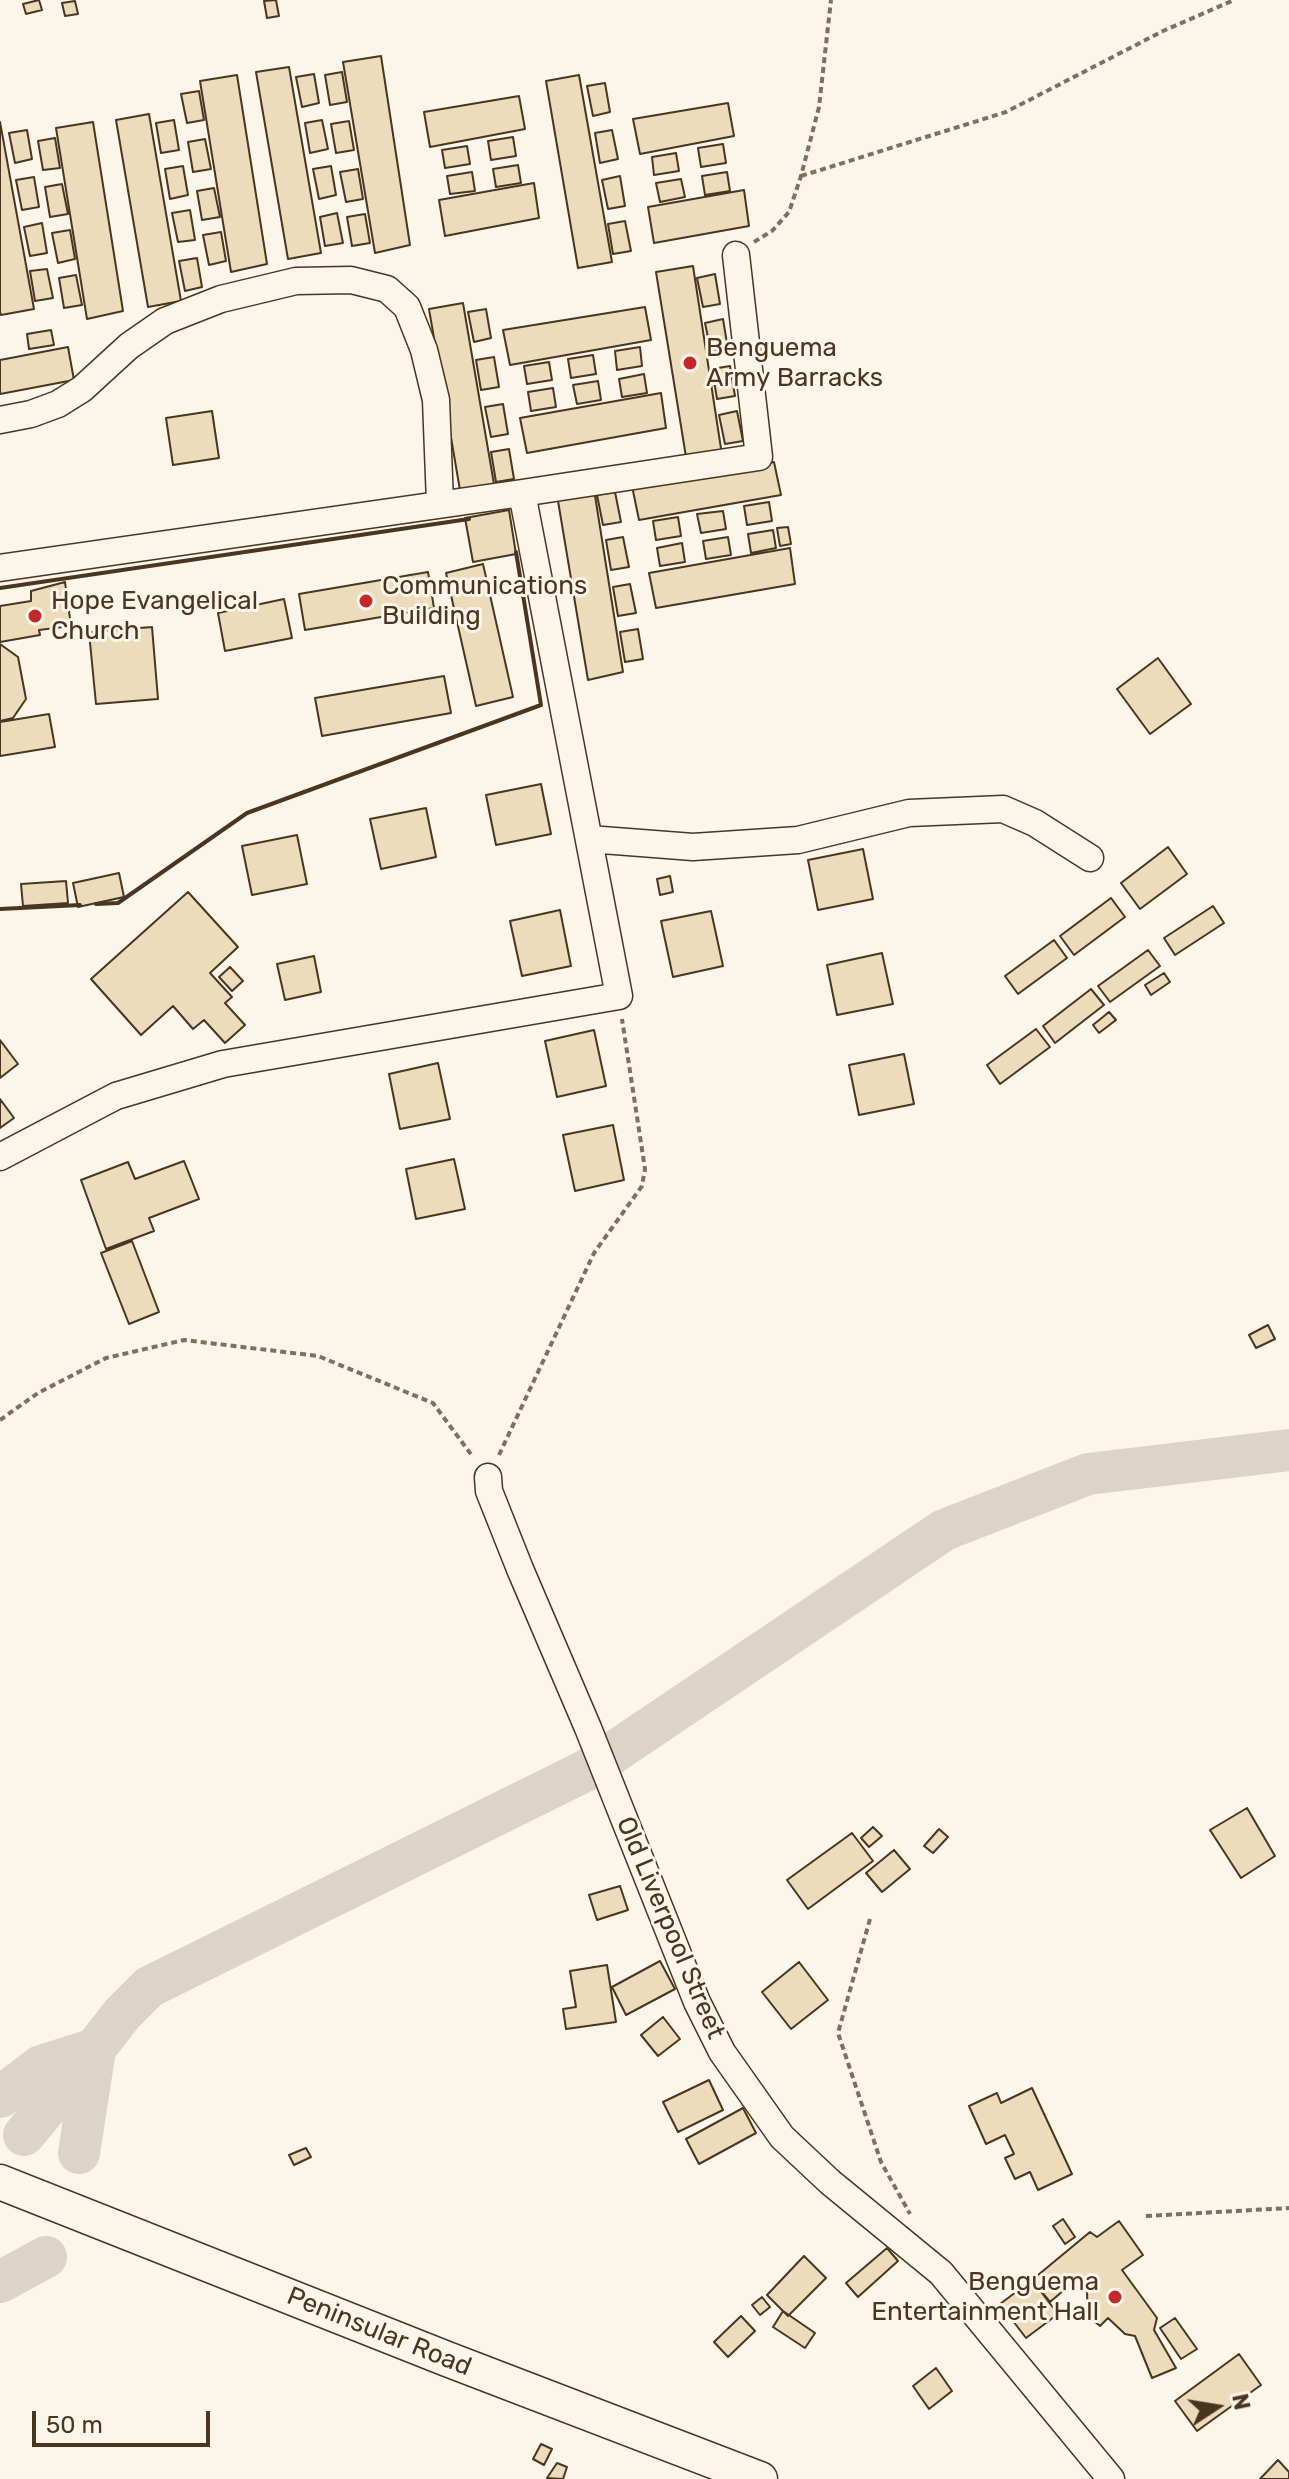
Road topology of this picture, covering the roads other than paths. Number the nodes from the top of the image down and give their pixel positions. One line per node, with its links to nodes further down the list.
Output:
1 (736, 255): 3 (street)
2 (0, 420): 4 (street)
3 (522, 493): 4 (street); 6 (street)
4 (440, 503): 5 (street)
5 (0, 568)
6 (589, 839): 7 (street); 8 (street)
7 (1090, 858)
8 (0, 1157)
9 (488, 1477): 12 (street, Old Liverpool Street)
10 (0, 2182): 11 (main road, Peninsular Road)
11 (760, 2479)
12 (1111, 2479)

